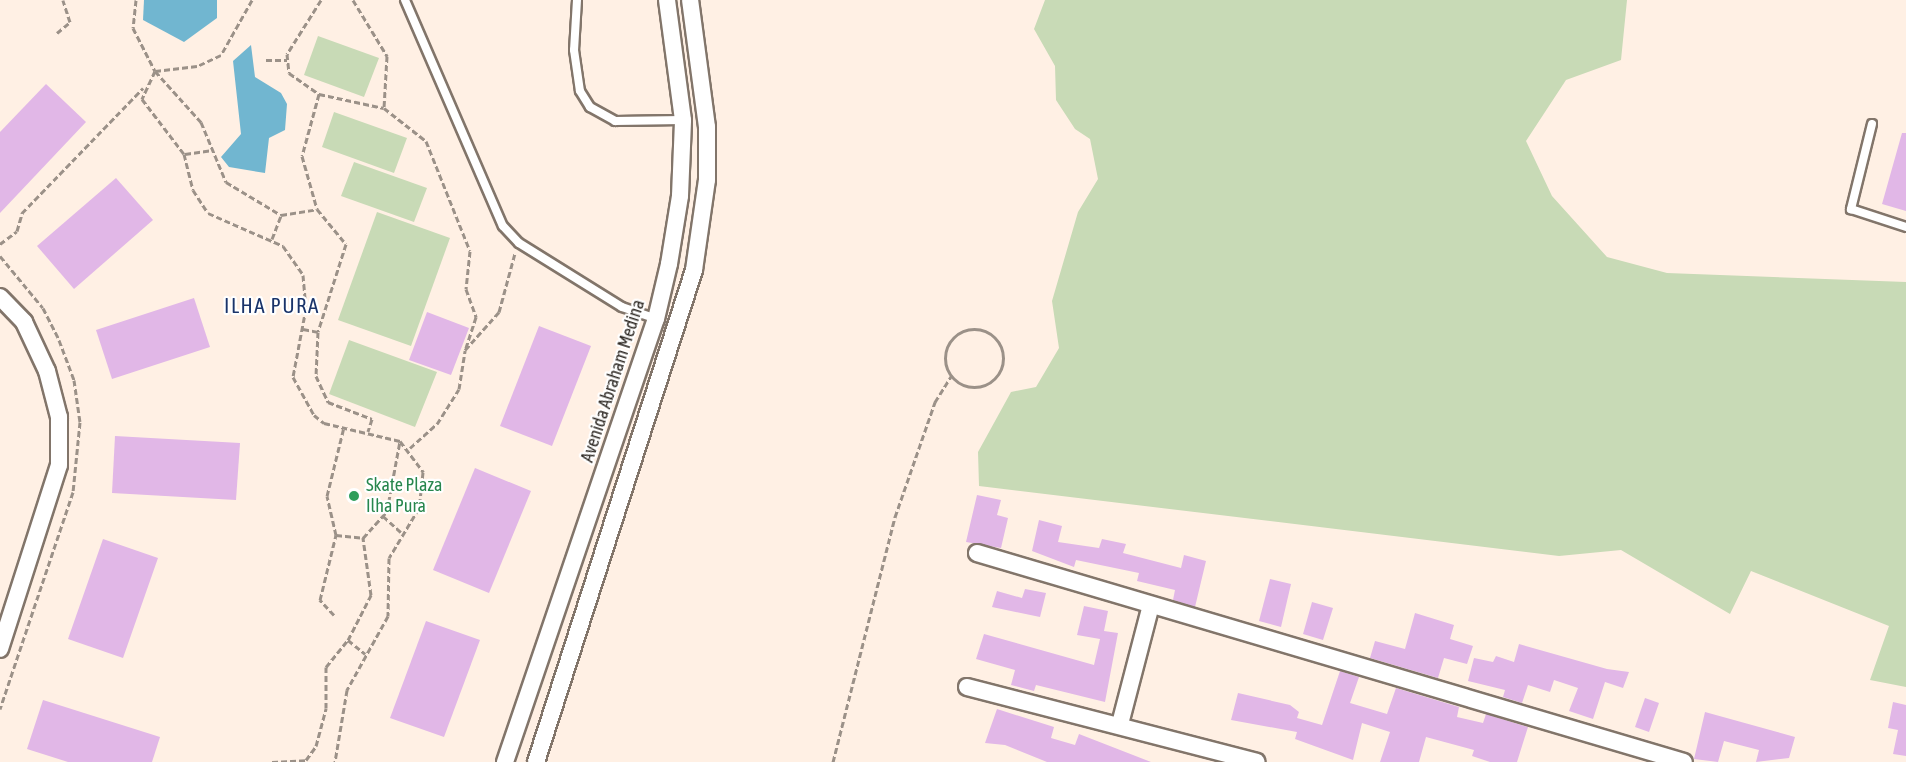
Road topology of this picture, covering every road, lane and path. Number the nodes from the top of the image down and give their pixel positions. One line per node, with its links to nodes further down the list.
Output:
1 (63, 0): 10 (path)
2 (136, 0): 13 (path)
3 (252, 0): 13 (path)
4 (321, 0): 12 (path)
5 (353, 0): 16 (path)
6 (405, 0): 25 (lane)
7 (577, 0): 17 (lane)
8 (667, 0): 17 (street, Avenida Abraham Medina)
9 (690, 0): 37 (street)
10 (57, 33)
11 (266, 60): 12 (path)
12 (287, 60): 15 (path)
13 (155, 71): 14 (path); 19 (path)
14 (143, 88): 20 (path); 26 (path)
15 (319, 94): 16 (path); 21 (path)
16 (384, 108): 31 (path)
17 (683, 120): 28 (street, Avenida Abraham Medina)
18 (1872, 124): 23 (lane)
19 (213, 150): 20 (path); 22 (path)
20 (184, 154): 24 (path)
21 (317, 209): 22 (path); 30 (path)
22 (281, 215): 24 (path)
23 (1906, 227)
24 (272, 239): 29 (path)
25 (519, 243): 28 (lane); 31 (path)
26 (0, 244)
27 (0, 297): 49 (street)
28 (656, 319): 35 (street, Avenida Abraham Medina)
29 (303, 329): 30 (path); 33 (path)
30 (318, 332): 34 (path)
31 (465, 350): 38 (path)
32 (951, 376): 32 (path); 58 (path)
33 (344, 427): 34 (path); 43 (path)
34 (368, 431): 36 (path)
35 (616, 436): 37 (street); 39 (street, Avenida Abraham Medina)
36 (400, 441): 38 (path); 41 (path)
37 (639, 446): 40 (street)
38 (410, 448): 42 (path)
39 (604, 470): 40 (street); 56 (street, Avenida Abraham Medina)
40 (628, 479): 57 (street)
41 (383, 516): 42 (path); 44 (path)
42 (402, 532): 50 (path)
43 (336, 535): 44 (path); 47 (path)
44 (363, 538): 48 (path)
45 (977, 553): 46 (street)
46 (1151, 605): 52 (street); 60 (street)
47 (334, 615)
48 (348, 640): 50 (path); 53 (path)
49 (0, 650)
50 (364, 654): 55 (path)
51 (967, 687): 52 (street)
52 (1120, 724): 59 (street)
53 (307, 761): 54 (path)
54 (272, 762)
55 (335, 762)
56 (505, 762)
57 (536, 762)
58 (833, 762)
59 (1256, 762)
60 (1684, 762)

